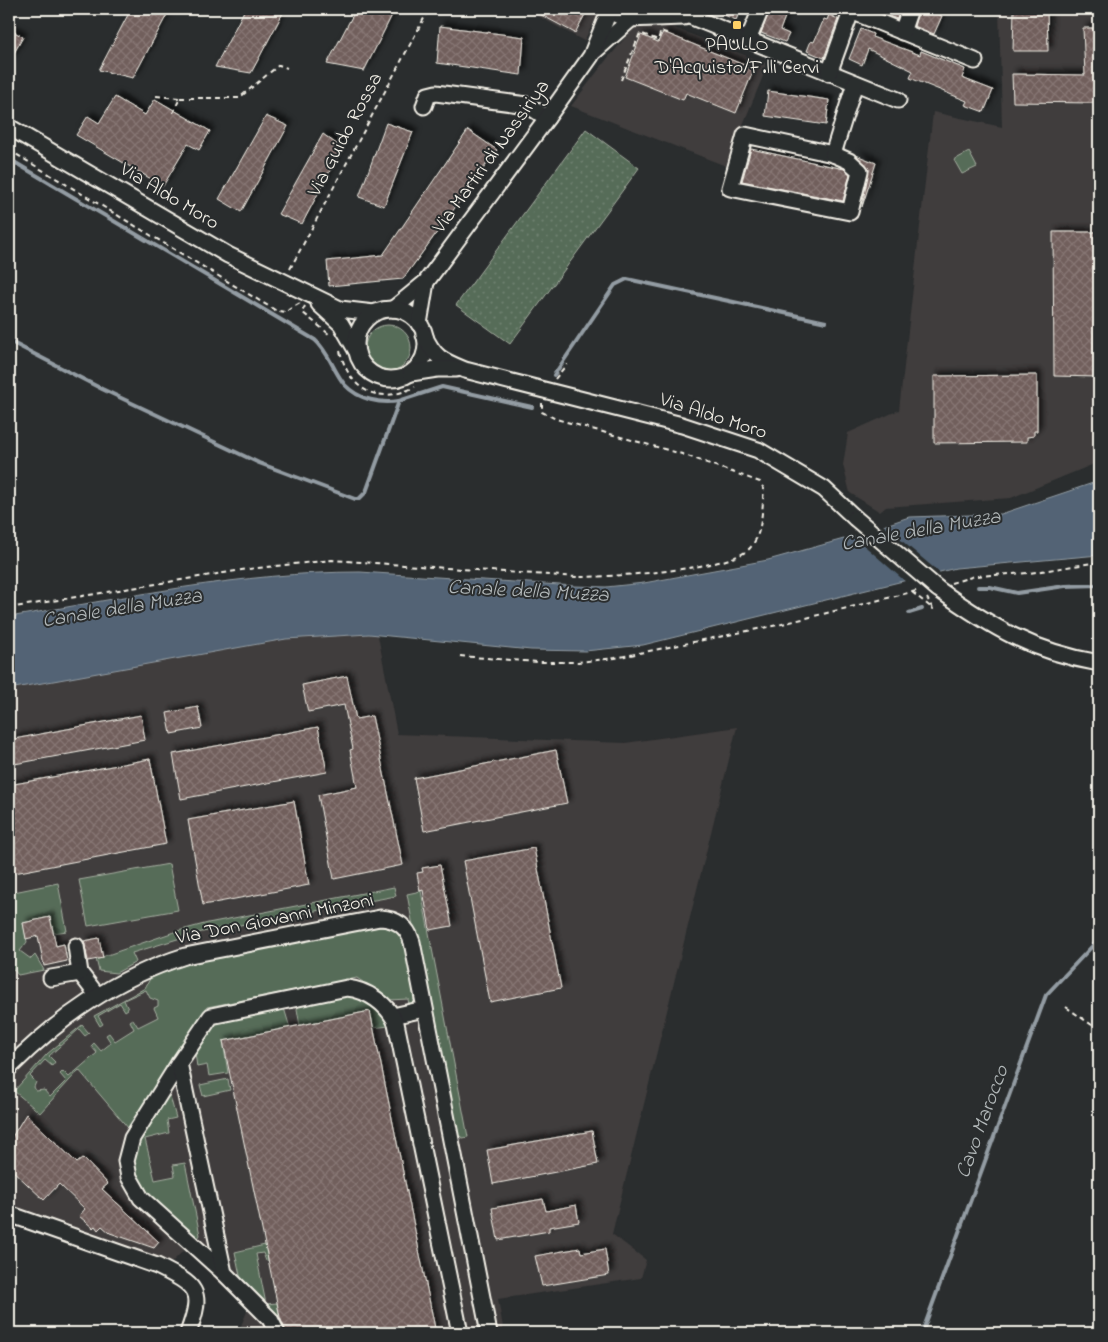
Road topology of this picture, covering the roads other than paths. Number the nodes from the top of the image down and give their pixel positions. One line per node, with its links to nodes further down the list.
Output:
1 (611, 9): 6 (street); 9 (street, Via Martiri di Nassiriya)
2 (761, 9): 8 (street)
3 (910, 9): 7 (street)
4 (852, 10): 7 (street); 11 (street)
5 (679, 14): 6 (street); 8 (street)
6 (636, 15): 9 (street, Via Martiri di Nassiriya)
7 (902, 32): 10 (street)
8 (748, 40): 11 (street)
9 (591, 56): 15 (street, Via Martiri di Nassiriya)
10 (975, 61)
11 (829, 73): 12 (street)
12 (855, 83): 13 (street); 17 (street)
13 (898, 100)
14 (424, 106): 15 (street)
15 (547, 118): 18 (street, Via Martiri di Nassiriya)
16 (9, 127): 19 (street, Via Aldo Moro)
17 (833, 154): 17 (street)
18 (426, 282): 20 (street, Via Martiri di Nassiriya); 22 (street, Via Martiri di Nassiriya)
19 (310, 296): 21 (street, Via Aldo Moro); 23 (street, Via Aldo Moro)
20 (393, 309): 21 (street, Via Aldo Moro); 22 (street, Via Aldo Moro)
21 (374, 313): 23 (street)
22 (422, 330): 24 (street, Via Aldo Moro); 25 (street)
23 (357, 354): 25 (street, Via Aldo Moro)
24 (465, 370): 25 (street, Via Aldo Moro); 26 (street, Via Aldo Moro, bridge)
25 (411, 373)
26 (1099, 663)
27 (76, 946): 28 (street)
28 (80, 973): 29 (street); 30 (street)
29 (51, 978)
30 (97, 995): 31 (street, Via Don Giovanni Minzoni); 34 (street, Via Don Giovanni Minzoni)
31 (424, 1009): 32 (street); 40 (street, Via Don Giovanni Minzoni)
32 (392, 1016): 33 (street); 39 (street)
33 (179, 1063): 36 (street); 36 (street)
34 (9, 1068)
35 (9, 1214): 37 (street)
36 (224, 1273): 38 (street)
37 (188, 1333)
38 (277, 1333)
39 (460, 1333)
40 (488, 1333)

